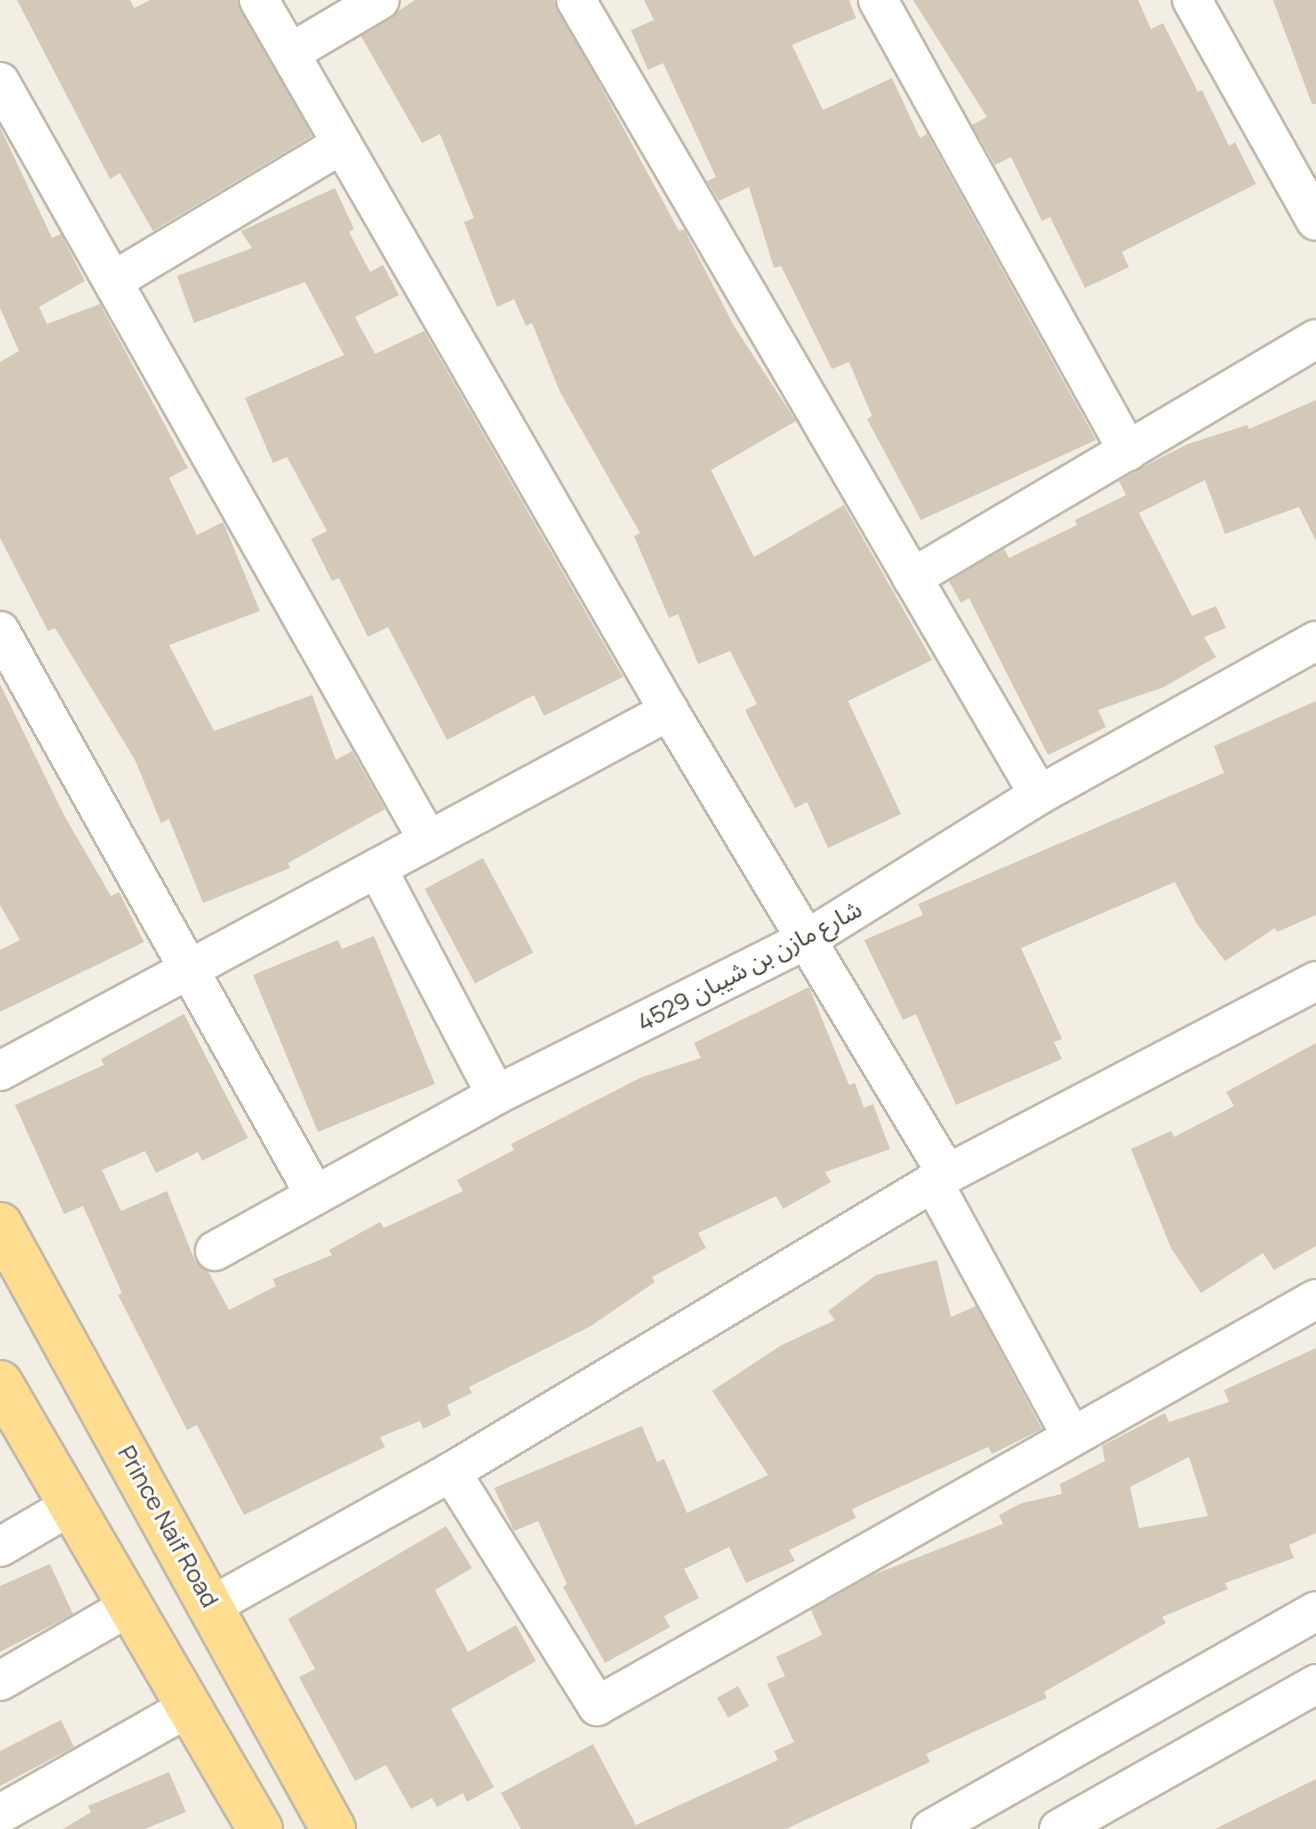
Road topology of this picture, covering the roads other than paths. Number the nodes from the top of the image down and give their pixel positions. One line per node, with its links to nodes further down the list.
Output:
1 (259, 0): 6 (street)
2 (380, 0): 6 (street)
3 (576, 0): 13 (street)
4 (878, 0): 12 (street)
5 (1192, 0): 9 (street)
6 (290, 53): 8 (street)
7 (0, 82): 10 (street)
8 (342, 144): 10 (street); 16 (street)
9 (1314, 214)
10 (113, 281): 18 (street)
11 (1316, 339): 12 (street)
12 (1128, 451): 13 (street)
13 (912, 578): 17 (street)
14 (0, 631): 21 (street)
15 (1316, 641): 17 (street, شارع مازن بن شيبان 4529)
16 (669, 711): 18 (street); 20 (street)
17 (1039, 795): 20 (street, شارع مازن بن شيبان 4529)
18 (428, 840): 19 (street)
19 (377, 868): 21 (street); 24 (street)
20 (809, 938): 24 (street, شارع مازن بن شيبان 4529); 25 (street)
21 (189, 969): 23 (street); 26 (street)
22 (1316, 981): 25 (street)
23 (0, 1071)
24 (496, 1095): 26 (street, شارع مازن بن شيبان 4529)
25 (940, 1178): 31 (street); 32 (street)
26 (315, 1195): 28 (street, شارع مازن بن شيبان 4529)
27 (0, 1225): 35 (main road, Prince Naif Road)
28 (215, 1251)
29 (1316, 1299): 31 (street)
30 (0, 1383): 33 (main road)
31 (1072, 1437): 32 (street)
32 (451, 1472): 35 (street)
33 (72, 1505): 34 (street); 36 (main road)
34 (0, 1547)
35 (213, 1605): 43 (main road, Prince Naif Road)
36 (130, 1606): 38 (street); 40 (main road)
37 (1316, 1611): 44 (street)
38 (0, 1681)
39 (1316, 1684): 45 (street)
40 (189, 1707): 41 (street); 42 (main road)
41 (0, 1814)
42 (260, 1829)
43 (333, 1829)
44 (931, 1829)
45 (1059, 1829)

